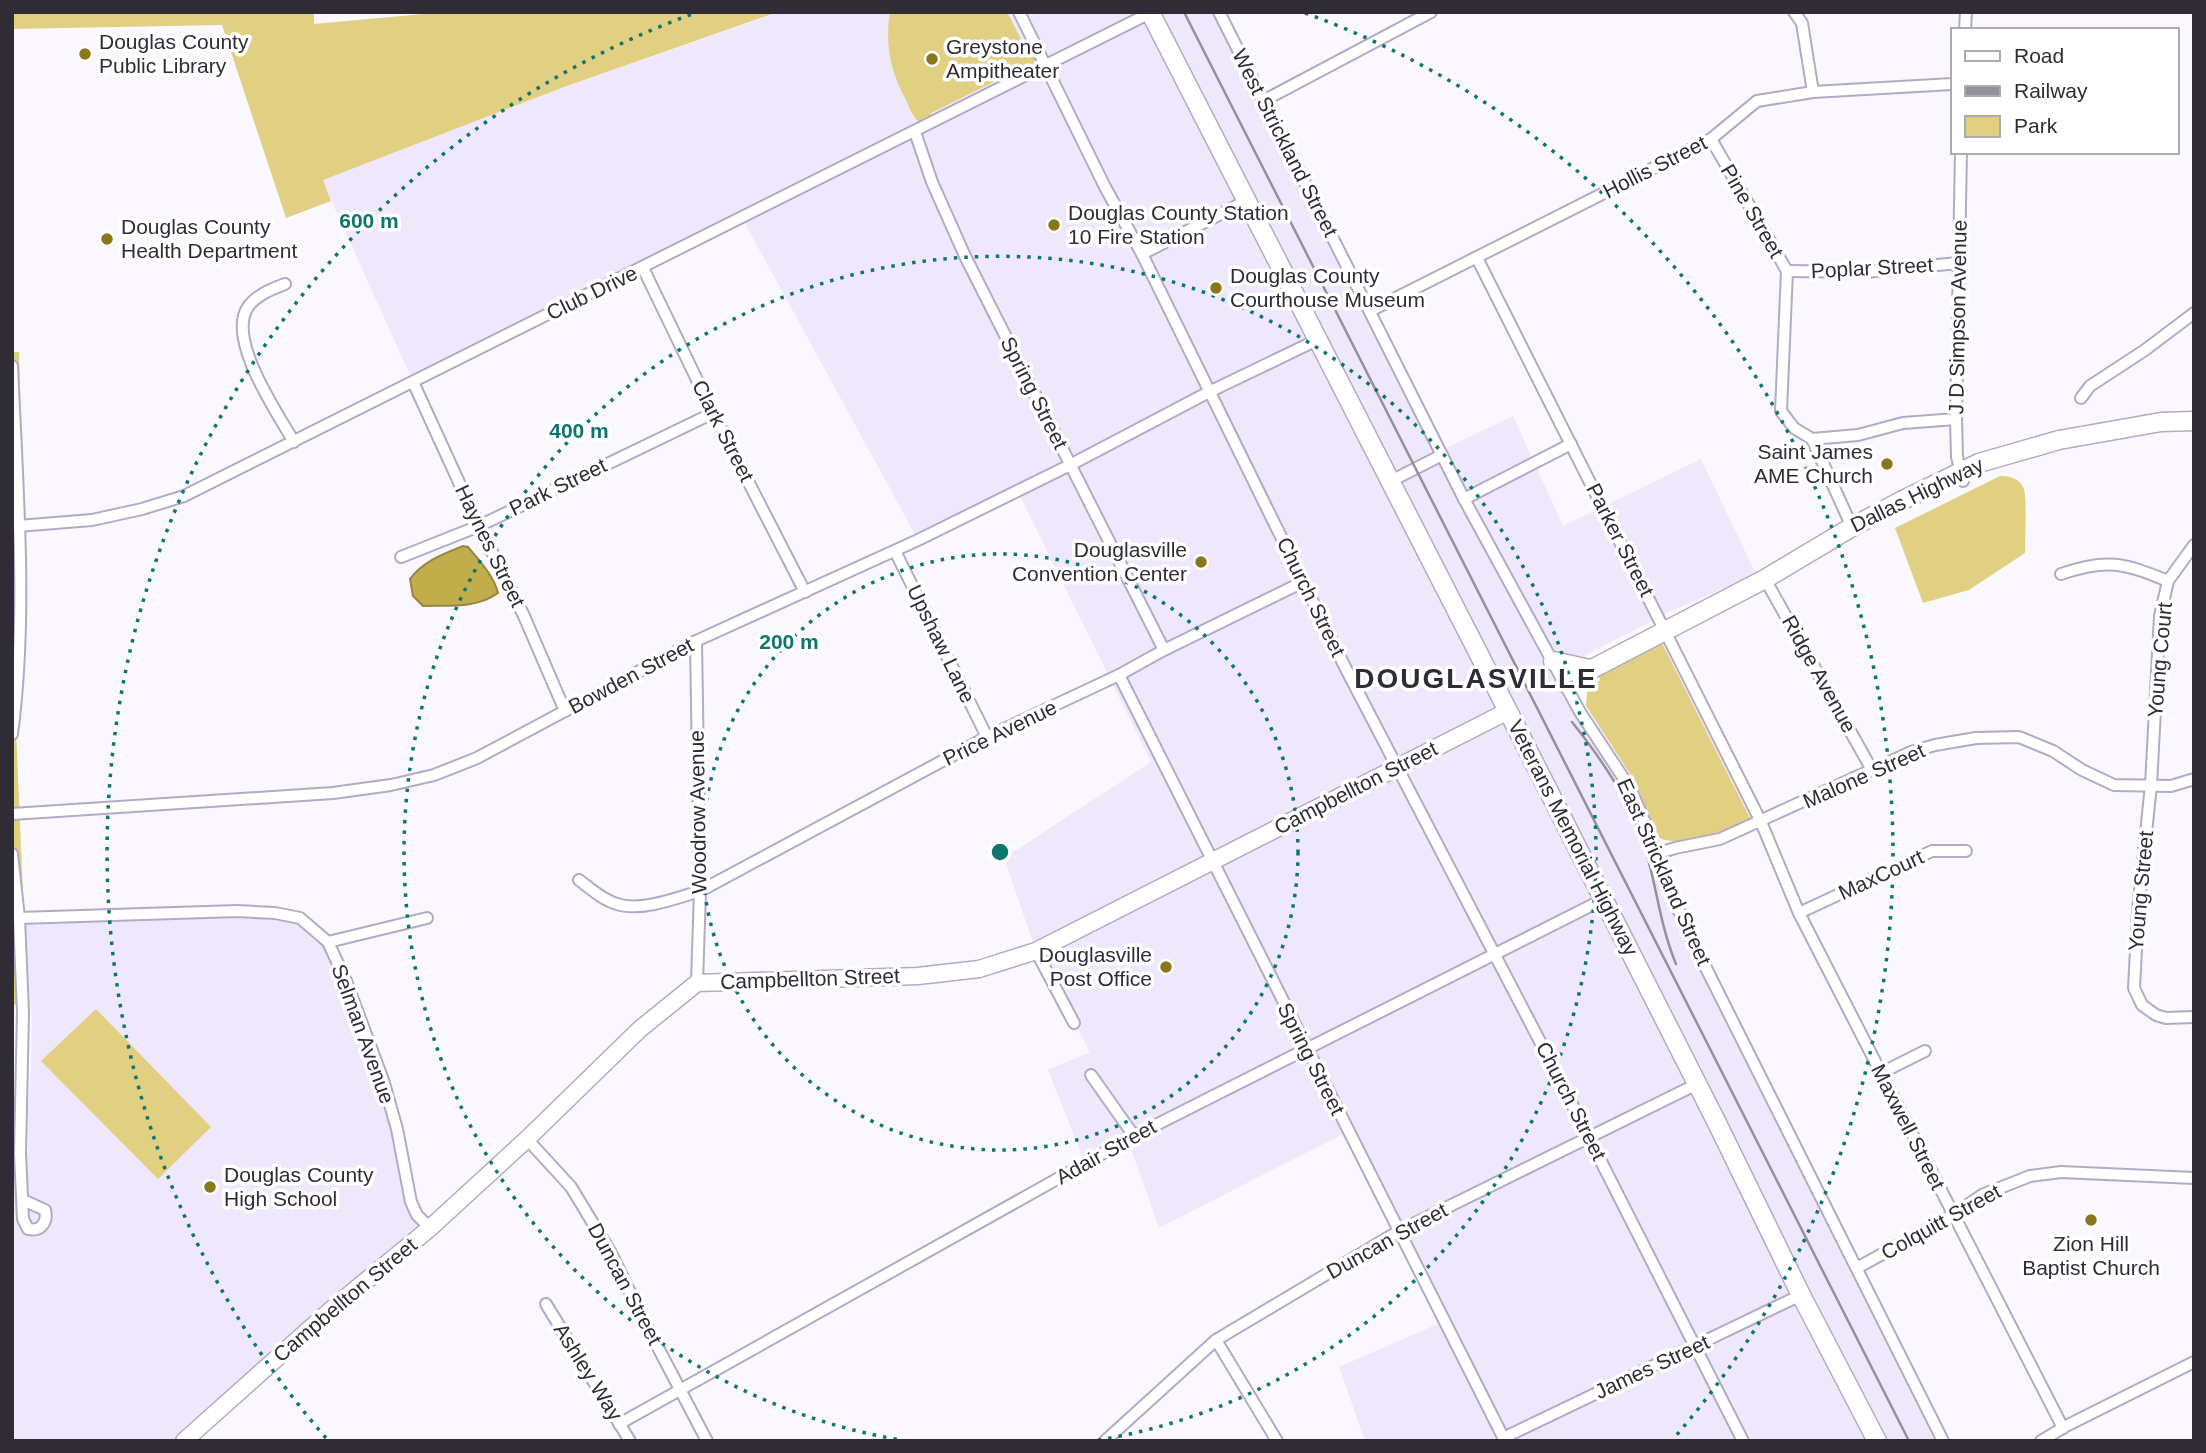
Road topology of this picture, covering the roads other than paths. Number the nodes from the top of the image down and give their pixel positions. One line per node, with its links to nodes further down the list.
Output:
1 (1018, 12): 6 (street, Church Street)
2 (1219, 12): 9 (street, West Strickland Street)
3 (1431, 12): 9 (street)
4 (1794, 12): 8 (street)
5 (1150, 13): 6 (street, Club Drive); 13 (main road, Veterans Memorial Highway)
6 (1046, 66): 10 (street, Club Drive); 14 (street, Church Street)
7 (1951, 84): 8 (street, Hollis Street)
8 (1813, 92): 11 (street, Hollis Street)
9 (1263, 101): 20 (street, West Strickland Street)
10 (915, 132): 17 (street, Club Drive); 34 (street, Spring Street)
11 (1711, 139): 15 (street, Hollis Street); 18 (street, Pine Street)
12 (1961, 154): 16 (street, J D Simpson Avenue)
13 (1246, 201): 14 (street); 22 (main road, Veterans Memorial Highway)
14 (1142, 254): 25 (street, Church Street)
15 (1477, 258): 20 (street, Hollis Street); 32 (street, Parker Street)
16 (1958, 263): 18 (street, Poplar Street); 28 (street, J D Simpson Avenue)
17 (643, 268): 24 (street, Club Drive); 27 (street, Clark Street)
18 (1787, 271): 30 (street, Pine Street)
19 (285, 285): 31 (street)
20 (1370, 311): 33 (street, East Strickland Street)
21 (2194, 313): 26 (street)
22 (1317, 340): 25 (street, Bowden Street); 36 (main road, Veterans Memorial Highway)
23 (12, 366): 38 (street)
24 (412, 382): 31 (street, Club Drive); 39 (street, Haynes Street)
25 (1209, 392): 34 (street, Bowden Street); 48 (street, Church Street)
26 (2081, 398)
27 (713, 412): 39 (street, Park Street); 49 (street, Clark Street)
28 (1956, 419): 30 (street); 35 (street, J D Simpson Avenue)
29 (2194, 421): 35 (main road, Dallas Highway)
30 (1812, 439): 40 (street)
31 (295, 442): 38 (street, Club Drive)
32 (1571, 443): 37 (street); 50 (street, Parker Street)
33 (1441, 455): 36 (street); 37 (street, East Strickland Street)
34 (1070, 465): 42 (street, Bowden Street); 52 (street, Spring Street)
35 (1961, 476): 40 (main road, Dallas Highway); 44 (main road, Dallas Highway)
36 (1390, 482): 57 (main road, Veterans Memorial Highway)
37 (1464, 499): 53 (street, East Strickland Street)
38 (18, 526): 59 (street)
39 (479, 526): 43 (street, Park Street); 58 (street, Haynes Street)
40 (1852, 527): 44 (main road, Dallas Highway)
41 (2194, 545): 47 (street, Young Court)
42 (895, 551): 49 (street, Bowden Street); 60 (street, Upshaw Lane)
43 (401, 557)
44 (1790, 565): 46 (main road, Dallas Highway)
45 (2061, 574): 47 (street)
46 (1765, 579): 50 (main road, Dallas Highway); 62 (street, Ridge Avenue)
47 (2168, 581): 64 (street, Young Court)
48 (1303, 582): 52 (street, Price Avenue); 61 (street, Church Street)
49 (804, 592): 51 (street, Bowden Street)
50 (1664, 631): 54 (main road, Dallas Highway); 66 (street, Parker Street)
51 (696, 641): 58 (street, Bowden Street); 72 (street, Woodrow Avenue)
52 (1164, 650): 55 (street, Price Avenue)
53 (1553, 661): 54 (main road); 56 (street, East Strickland Street)
54 (1590, 669): 56 (main road, Dallas Highway)
55 (1119, 675): 60 (street, Price Avenue); 70 (street, Spring Street)
56 (1565, 683): 69 (street, East Strickland Street)
57 (1508, 711): 61 (main road, Campbellton Street); 73 (main road, Veterans Memorial Highway)
58 (565, 712): 65 (street, Bowden Street)
59 (12, 734)
60 (987, 737): 72 (street, Price Avenue)
61 (1396, 767): 70 (main road, Campbellton Street); 79 (street, Church Street)
62 (1872, 770): 64 (street, Malone Street); 66 (street, Malone Street)
63 (2194, 779): 64 (street, Malone Street)
64 (2151, 785): 82 (street, Young Street)
65 (12, 814)
66 (1761, 822): 69 (street, Malone Street); 74 (street, Maxwell Street)
67 (1966, 850): 74 (street, MaxCourt)
68 (12, 854): 75 (street)
69 (1656, 854): 97 (street, East Strickland Street)
70 (1212, 861): 78 (main road, Campbellton Street); 84 (street, Spring Street)
71 (579, 880): 72 (street, Price Avenue)
72 (700, 891): 80 (street, Woodrow Avenue)
73 (1604, 899): 79 (street, Adair Street); 88 (main road, Veterans Memorial Highway)
74 (1799, 913): 86 (street, Maxwell Street)
75 (19, 918): 77 (street, Selman Avenue); 81 (street)
76 (427, 918): 77 (street)
77 (328, 942): 95 (street, Selman Avenue)
78 (1036, 951): 80 (main road, Campbellton Street); 83 (street)
79 (1495, 954): 84 (street, Adair Street); 90 (street, Church Street)
80 (697, 983): 91 (main road, Campbellton Street)
81 (18, 1012): 93 (street)
82 (2194, 1017)
83 (1074, 1023)
84 (1305, 1048): 89 (street, Adair Street); 96 (street, Spring Street)
85 (1925, 1051): 86 (street)
86 (1881, 1073): 94 (street, Maxwell Street)
87 (1091, 1075): 89 (street)
88 (1698, 1084): 90 (street, Duncan Street); 98 (main road, Veterans Memorial Highway)
89 (1134, 1136): 103 (street, Adair Street)
90 (1589, 1138): 96 (street, Duncan Street); 101 (street, Church Street)
91 (527, 1139): 95 (main road, Campbellton Street); 103 (street, Duncan Street)
92 (2194, 1178): 94 (street, Colquitt Street)
93 (23, 1200)
94 (1954, 1215): 97 (street, Colquitt Street); 105 (street, Maxwell Street)
95 (430, 1228): 107 (main road, Campbellton Street)
96 (1399, 1231): 100 (street, Duncan Street); 106 (street, Spring Street)
97 (1857, 1268): 114 (street, East Strickland Street)
98 (1801, 1295): 101 (street, James Street); 113 (main road, Veterans Memorial Highway)
99 (545, 1304): 104 (street, Ashley Way)
100 (1216, 1340): 110 (street, Duncan Street); 111 (street)
101 (1696, 1347): 106 (street, James Street); 112 (street, Church Street)
102 (2194, 1362): 105 (street)
103 (680, 1388): 104 (street, Adair Street); 109 (street, Duncan Street)
104 (619, 1424): 108 (street, Ashley Way)
105 (2063, 1428): 115 (street)
106 (1504, 1439)
107 (184, 1441)
108 (630, 1441)
109 (707, 1441)
110 (1105, 1441)
111 (1278, 1441)
112 (1743, 1441)
113 (1877, 1441)
114 (1943, 1441)
115 (2041, 1441)

